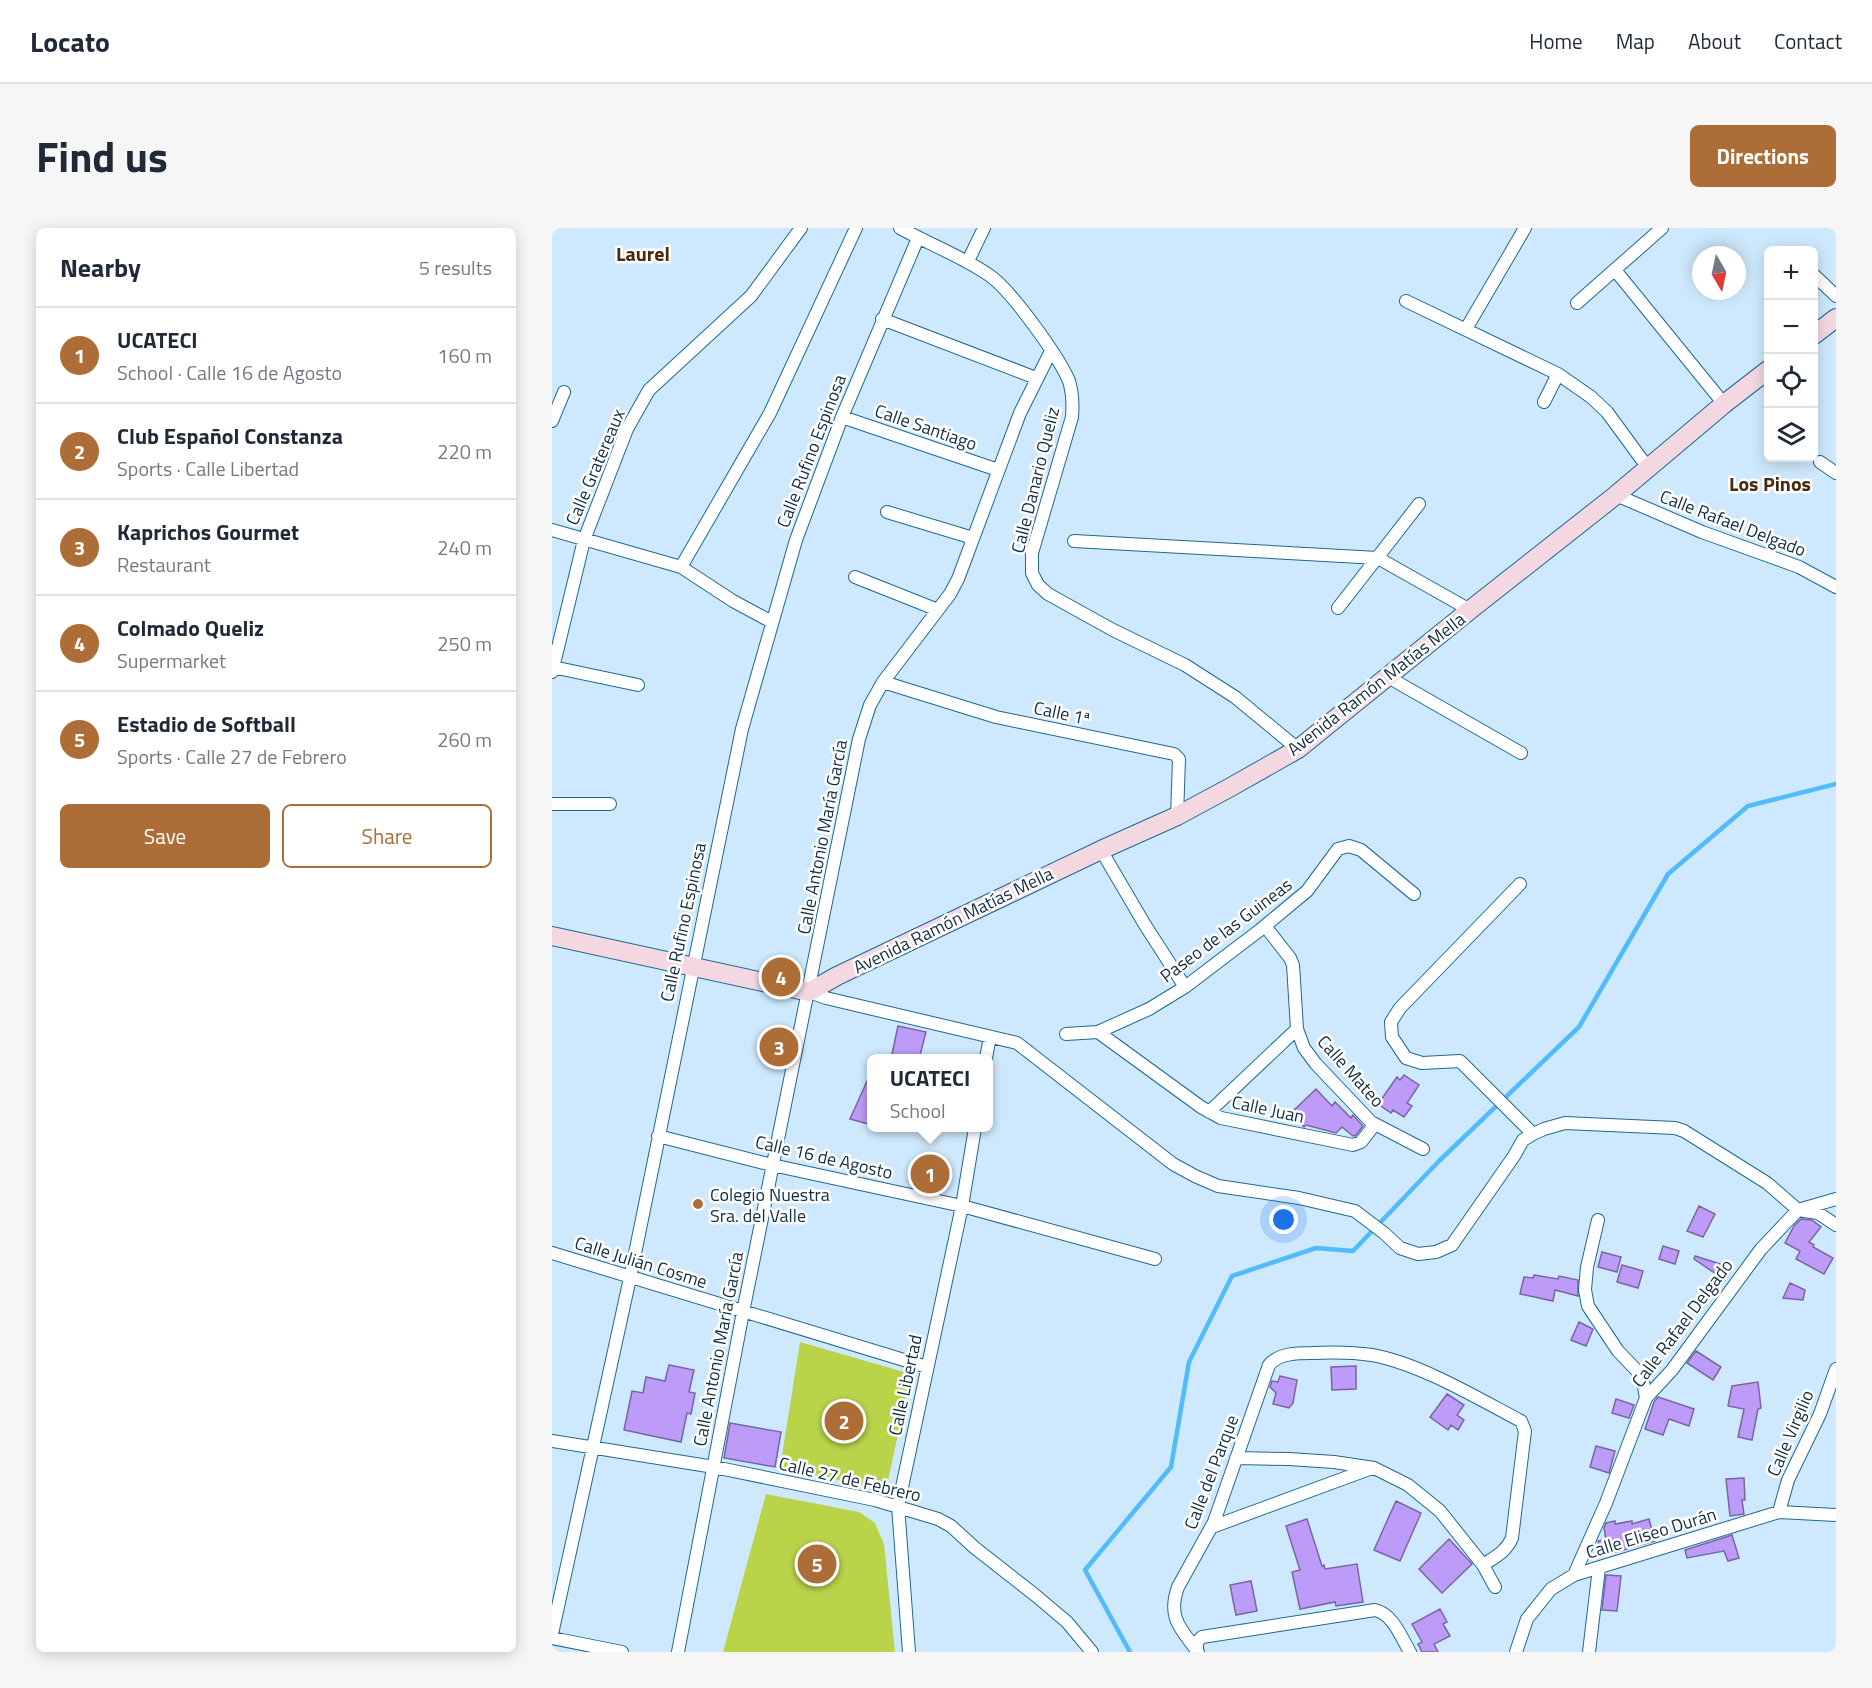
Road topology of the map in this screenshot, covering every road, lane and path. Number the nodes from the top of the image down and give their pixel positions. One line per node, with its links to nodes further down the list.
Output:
1 (801, 228): 36 (street, Calle Gratereaux)
2 (856, 228): 39 (street)
3 (900, 228): 7 (street, Calle Danario Queliz)
4 (984, 228): 8 (street)
5 (1525, 228): 16 (street)
6 (1662, 228): 9 (street)
7 (918, 238): 8 (street, Calle Danario Queliz); 15 (street, Calle Rufino Espinosa)
8 (968, 261): 18 (street, Calle Danario Queliz)
9 (1615, 270): 13 (street); 24 (street)
10 (1818, 279): 11 (street)
11 (1836, 296)
12 (1406, 301): 16 (street)
13 (1577, 303)
14 (1836, 318): 17 (street)
15 (882, 319): 21 (street); 25 (street, Calle Rufino Espinosa)
16 (1467, 329): 20 (street)
17 (1818, 332)
18 (1051, 351): 21 (street, Calle Antonio María García); 50 (street, Calle Danario Queliz)
19 (1764, 373): 24 (street, Avenida Ramón Matías Mella)
20 (1558, 374): 23 (street); 28 (street)
21 (1036, 378): 29 (street, Calle Antonio María García)
22 (564, 392): 26 (street)
23 (1544, 402)
24 (1724, 404): 28 (street, Avenida Ramón Matías Mella)
25 (842, 417): 29 (street, Calle Santiago); 45 (street, Calle Rufino Espinosa)
26 (552, 421)
27 (1820, 462): 30 (street)
28 (1648, 468): 31 (street, Avenida Ramón Matías Mella)
29 (998, 470): 35 (street, Calle Antonio María García)
30 (1836, 473)
31 (1616, 495): 41 (street, Calle Rafael Delgado); 44 (street, Avenida Ramón Matías Mella)
32 (1419, 504): 38 (street)
33 (886, 512): 35 (street)
34 (552, 530): 36 (street)
35 (973, 538): 43 (street, Calle Antonio María García)
36 (584, 540): 39 (street); 46 (street, Calle Gratereaux)
37 (1074, 541): 38 (street)
38 (1378, 558): 42 (street); 44 (street)
39 (681, 567): 45 (street)
40 (855, 577): 43 (street)
41 (1836, 587)
42 (1338, 608)
43 (938, 610): 48 (street, Calle Antonio María García)
44 (1470, 610): 47 (street, Avenida Ramón Matías Mella)
45 (772, 622): 60 (street, Calle Rufino Espinosa)
46 (552, 669): 49 (street)
47 (1388, 677): 50 (street, Avenida Ramón Matías Mella); 51 (street)
48 (883, 682): 54 (street, Calle 1ª); 62 (street, Calle Antonio María García)
49 (638, 685)
50 (1298, 749): 54 (street, Avenida Ramón Matías Mella)
51 (1521, 753)
52 (552, 804): 53 (street)
53 (610, 804)
54 (1177, 816): 55 (street, Avenida Ramón Matías Mella)
55 (1101, 850): 61 (street); 62 (street, Avenida Ramón Matías Mella)
56 (1520, 884): 71 (street)
57 (1414, 894): 58 (street, Paseo de las Guineas)
58 (1265, 926): 61 (street, Paseo de las Guineas); 63 (street, Calle Mateo)
59 (552, 936): 60 (street)
60 (692, 966): 62 (street); 72 (street, Calle Rufino Espinosa)
61 (1185, 987): 64 (street, Paseo de las Guineas)
62 (809, 992): 66 (street); 74 (street, Calle Antonio María García)
63 (1297, 1029): 68 (street); 69 (street, Calle Mateo)
64 (1098, 1032): 65 (street, Paseo de las Guineas); 68 (street, Calle Juan)
65 (1066, 1034)
66 (990, 1037): 67 (street); 71 (street)
67 (987, 1054)
68 (1209, 1112): 69 (street, Calle Juan)
69 (1375, 1124): 73 (street, Calle Mateo)
70 (974, 1132): 76 (street, Calle Libertad)
71 (1533, 1134): 77 (street)
72 (658, 1136): 74 (street, Calle 16 de Agosto); 82 (street, Calle Rufino Espinosa)
73 (1423, 1149)
74 (772, 1165): 76 (street, Calle 16 de Agosto); 83 (street, Calle Antonio María García)
75 (1836, 1200): 77 (street)
76 (962, 1206): 81 (street, Calle 16 de Agosto); 84 (street, Calle Libertad)
77 (1798, 1210): 79 (street); 86 (street, Calle Rafael Delgado)
78 (1598, 1220): 86 (street)
79 (1836, 1225)
80 (552, 1253): 82 (street, Calle Julián Cosme)
81 (1155, 1260)
82 (630, 1278): 83 (street, Calle Julián Cosme); 88 (street, Calle Rufino Espinosa)
83 (743, 1312): 84 (street, Calle Julián Cosme); 90 (street, Calle Antonio María García)
84 (927, 1367): 92 (street, Calle Libertad)
85 (1836, 1369): 93 (street, Calle Virgilio)
86 (1646, 1398): 98 (street, Calle Rafael Delgado)
87 (552, 1441): 88 (street, Calle 27 de Febrero)
88 (593, 1448): 90 (street, Calle 27 de Febrero); 100 (street, Calle Rufino Espinosa)
89 (1236, 1458): 91 (street); 95 (street, Calle del Parque); 96 (street, Calle del Parque)
90 (714, 1467): 92 (street, Calle 27 de Febrero); 102 (street, Calle Antonio María García)
91 (1374, 1468): 95 (street); 96 (street)
92 (898, 1506): 103 (street, Calle Libertad); 104 (street, Calle 27 de Febrero)
93 (1779, 1512): 94 (street, Calle Eliseo Durán); 97 (street, Calle Eliseo Durán)
94 (1836, 1515)
95 (1212, 1527): 105 (street, Calle del Parque)
96 (1483, 1565): 99 (street)
97 (1599, 1568): 98 (street, Calle Eliseo Durán); 108 (street)
98 (1574, 1575): 107 (street, Calle Eliseo Durán)
99 (1495, 1587)
100 (552, 1636): 101 (street)
101 (622, 1652)
102 (678, 1652)
103 (909, 1652)
104 (1092, 1652)
105 (1198, 1652): 106 (street)
106 (1410, 1652)
107 (1516, 1652)
108 (1589, 1652)

